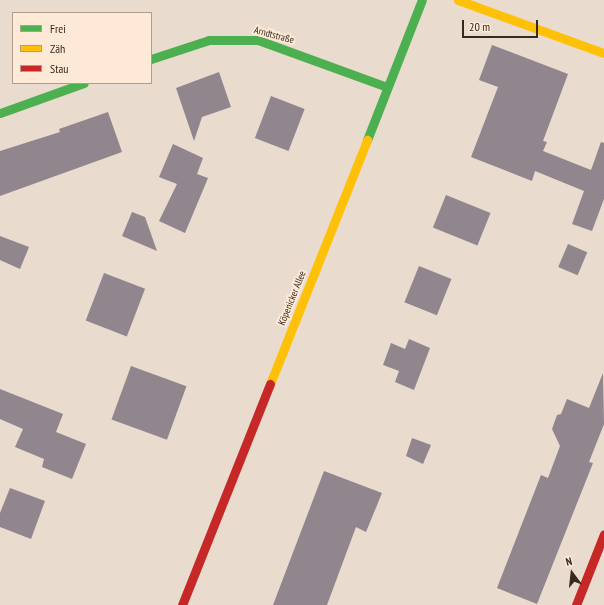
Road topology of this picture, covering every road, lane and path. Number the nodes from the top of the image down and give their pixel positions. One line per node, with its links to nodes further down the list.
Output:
1 (422, 0): 6 (street, Köpenicker Allee)
2 (458, 0): 3 (street)
3 (604, 53)
4 (152, 59): 6 (street, Arndtstraße)
5 (81, 84): 7 (street)
6 (387, 87): 9 (street, Köpenicker Allee)
7 (0, 113)
8 (604, 534): 10 (street)
9 (182, 605)
10 (576, 605)

